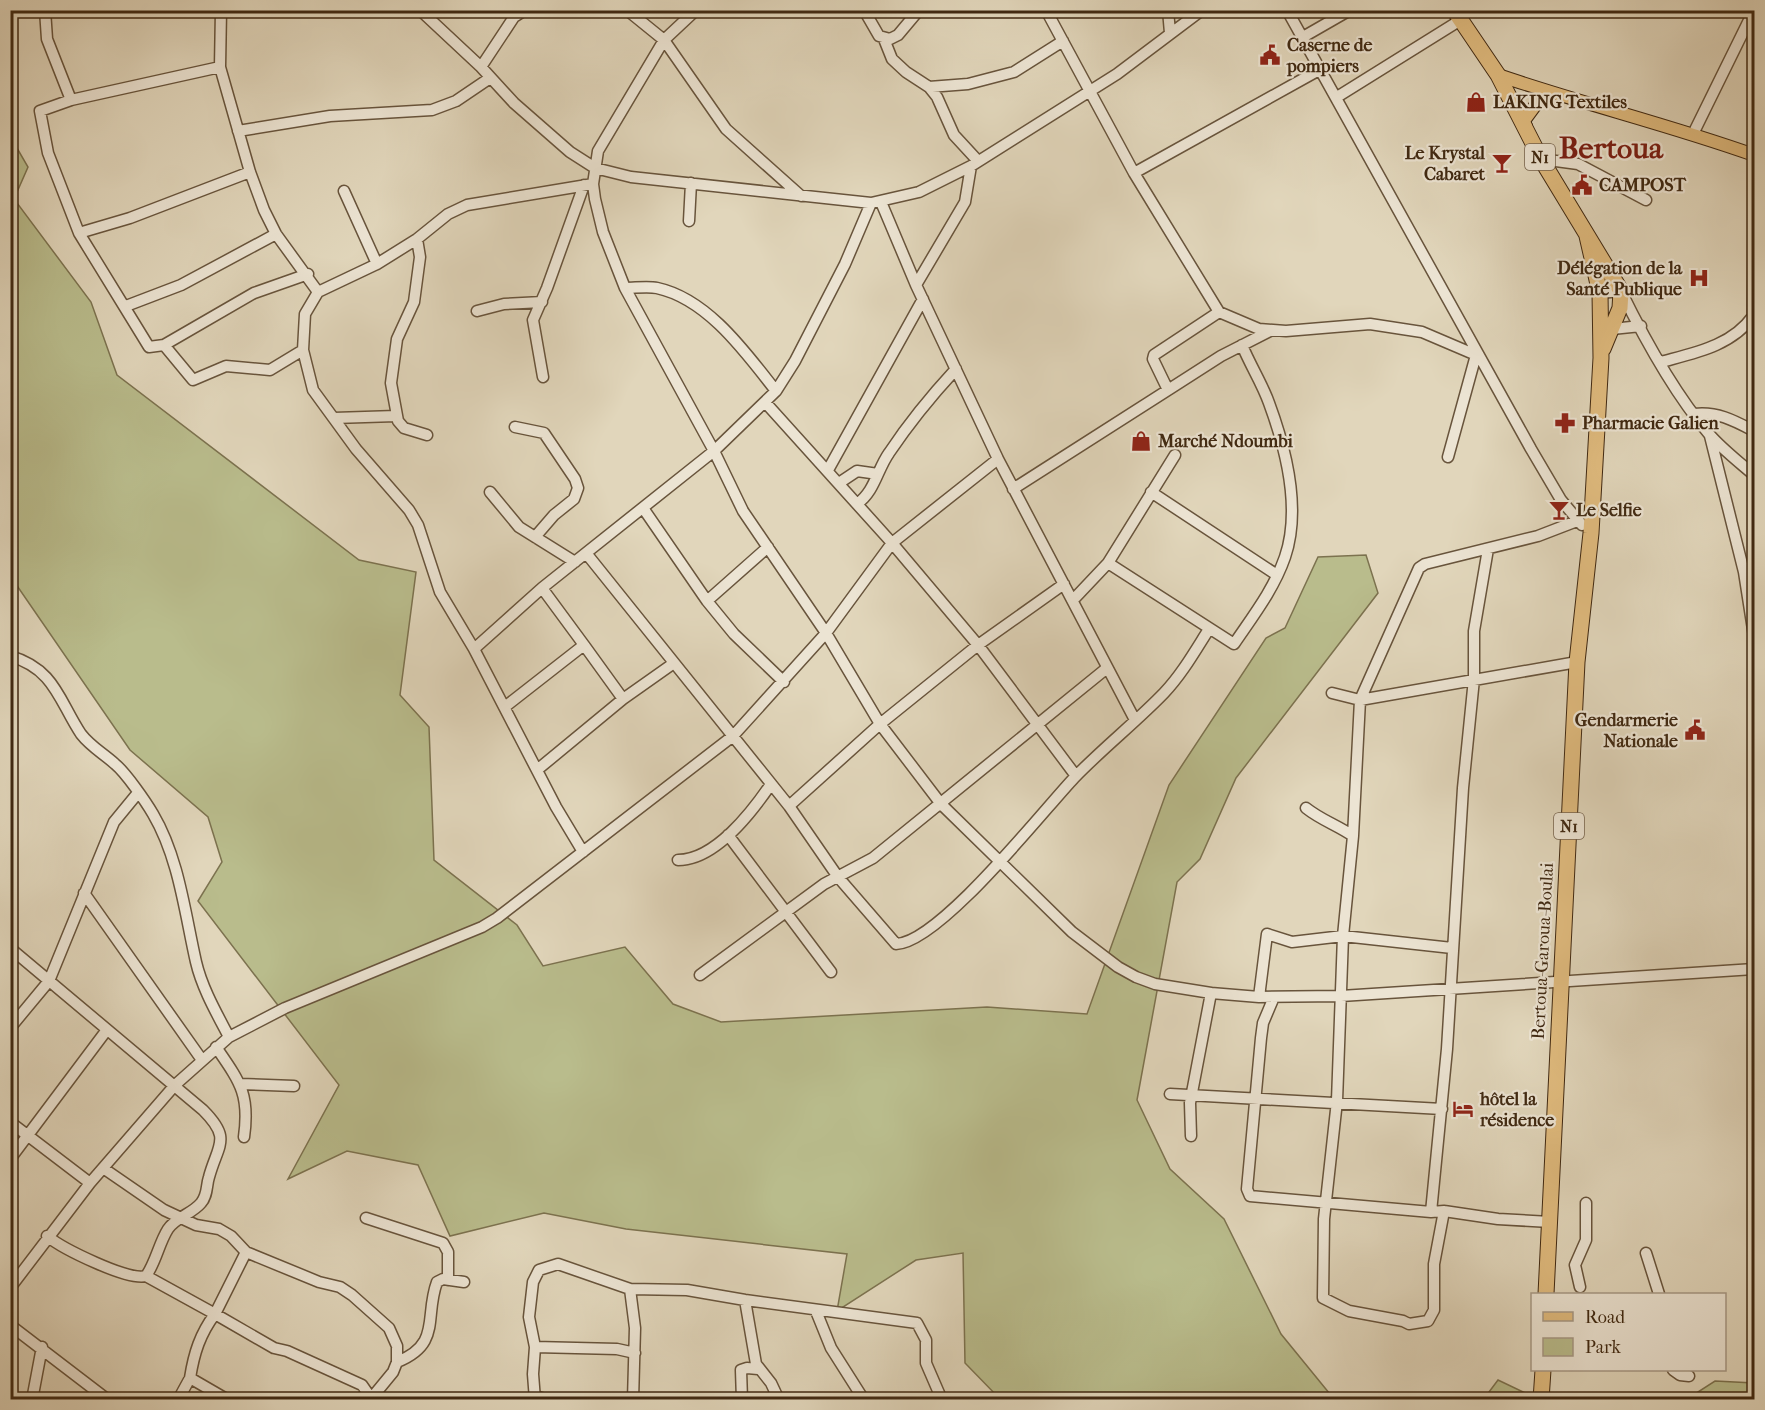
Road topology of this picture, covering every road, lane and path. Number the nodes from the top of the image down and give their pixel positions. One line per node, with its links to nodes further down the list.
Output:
1 (45, 10): 30 (street)
2 (221, 10): 21 (street)
3 (420, 10): 22 (street)
4 (525, 10): 22 (street)
5 (627, 10): 19 (street)
6 (696, 10): 19 (street)
7 (864, 10): 18 (street)
8 (919, 10): 18 (street)
9 (1046, 10): 20 (street)
10 (1168, 10): 16 (street)
11 (1202, 10): 16 (street)
12 (1287, 10): 17 (street)
13 (1350, 10): 17 (street)
14 (1754, 10): 33 (street)
15 (1457, 16): 24 (highway, N1); 29 (street)
16 (1170, 33): 27 (street)
17 (1303, 37): 23 (street)
18 (884, 39): 26 (street)
19 (664, 40): 37 (street); 43 (street)
20 (1063, 41): 26 (street); 27 (street)
21 (220, 67): 30 (street); 32 (street)
22 (481, 67): 25 (street)
23 (1321, 69): 29 (street); 39 (street)
24 (1498, 75): 28 (main road); 31 (highway, N1)
25 (490, 78): 32 (street); 37 (street)
26 (929, 87): 36 (street)
27 (1088, 92): 36 (street); 39 (street)
28 (1550, 93): 31 (main road); 33 (main road)
29 (1337, 97): 70 (street)
30 (71, 100): 47 (street)
31 (1526, 126): 35 (highway, N1)
32 (238, 131): 38 (street)
33 (1693, 134): 34 (main road)
34 (1754, 155): 63 (street)
35 (1541, 159): 44 (street); 49 (highway, N1)
36 (974, 164): 45 (street); 53 (street)
37 (595, 168): 40 (street); 41 (street)
38 (250, 172): 47 (street); 48 (street)
39 (1134, 173): 62 (street)
40 (691, 183): 43 (street); 46 (street)
41 (589, 184): 50 (street); 54 (street); 59 (street)
42 (344, 191): 51 (street)
43 (801, 196): 45 (street)
44 (1646, 200)
45 (876, 203): 53 (street); 75 (street)
46 (689, 220)
47 (79, 233): 60 (street)
48 (276, 234): 52 (street); 60 (street)
49 (1587, 236): 55 (highway, N1); 57 (highway, N1)
50 (417, 239): 51 (street); 78 (street)
51 (376, 264): 56 (street)
52 (308, 274): 56 (street); 67 (street)
53 (916, 285): 58 (street)
54 (625, 288): 75 (street); 84 (street)
55 (1621, 291): 57 (street); 64 (street); 65 (highway, Bertoua-Garoua-Boulai / N1)
56 (318, 292): 69 (street)
57 (1600, 293): 65 (highway, Bertoua-Garoua-Boulai / N1)
58 (923, 299): 72 (street); 88 (street)
59 (542, 302): 61 (street); 73 (street)
60 (126, 306): 67 (street)
61 (477, 311)
62 (1219, 312): 66 (street); 74 (street)
63 (1754, 317): 71 (street)
64 (1641, 326): 65 (street); 71 (street)
65 (1607, 327): 98 (highway, Bertoua-Garoua-Boulai / N1)
66 (1272, 330): 68 (street); 70 (street)
67 (164, 345): 69 (street)
68 (1242, 345): 74 (street); 106 (street)
69 (303, 350): 79 (street)
70 (1477, 354): 86 (street); 97 (street)
71 (1661, 362): 77 (street)
72 (956, 369): 87 (street); 89 (street)
73 (543, 378)
74 (1168, 390): 92 (street)
75 (776, 391): 76 (street)
76 (765, 402): 84 (street); 88 (street)
77 (1694, 414): 81 (street); 83 (street)
78 (396, 416): 79 (street); 82 (street)
79 (334, 418): 117 (street)
80 (515, 427): 99 (street)
81 (1755, 431)
82 (427, 435)
83 (1710, 436): 90 (street); 111 (street)
84 (714, 452): 96 (street); 101 (street)
85 (1176, 455): 94 (street)
86 (1448, 457)
87 (998, 459): 92 (street); 100 (street)
88 (828, 470): 91 (street)
89 (878, 474): 91 (street); 95 (street)
90 (1755, 475)
91 (839, 483): 95 (street)
92 (1013, 489): 107 (street)
93 (490, 492): 99 (street)
94 (1151, 492): 105 (street); 106 (street)
95 (857, 504): 100 (street)
96 (643, 508): 103 (street); 110 (street)
97 (1577, 521): 98 (street); 102 (street)
98 (1591, 533): 119 (highway, Bertoua-Garoua-Boulai / N1)
99 (535, 537): 104 (street)
100 (892, 543): 113 (street); 116 (street)
101 (768, 548): 110 (street); 113 (street)
102 (1488, 549): 122 (street); 126 (street)
103 (586, 553): 104 (street); 120 (street)
104 (575, 562): 108 (street)
105 (1108, 563): 109 (street); 112 (street)
106 (1277, 575): 112 (street)
107 (1064, 584): 109 (street); 116 (street)
108 (542, 588): 115 (street); 117 (street)
109 (1073, 600): 121 (street)
110 (707, 602): 123 (street)
111 (1753, 611): 114 (street)
112 (1209, 629): 128 (street)
113 (826, 633): 123 (street); 130 (street)
114 (1755, 636)
115 (584, 645): 125 (street); 127 (street)
116 (978, 645): 129 (street); 130 (street)
117 (474, 649): 127 (street)
118 (10, 656): 135 (street)
119 (1577, 662): 122 (street); 154 (highway, Bertoua-Garoua-Boulai / N1)
120 (674, 663): 125 (street); 131 (street)
121 (1107, 668): 128 (street); 129 (street)
122 (1474, 679): 126 (street); 149 (street)
123 (784, 682): 131 (street)
124 (1332, 693): 126 (street)
125 (623, 699): 132 (street)
126 (1360, 700): 140 (street)
127 (506, 706): 132 (street)
128 (1135, 720): 133 (street)
129 (1036, 723): 133 (street); 136 (street)
130 (880, 724): 136 (street); 137 (street)
131 (733, 736): 134 (street); 141 (street)
132 (537, 770): 141 (street)
133 (1076, 776): 143 (street)
134 (771, 784): 137 (street); 139 (street)
135 (137, 794): 145 (street); 162 (street)
136 (941, 804): 143 (street); 144 (street)
137 (789, 807): 144 (street)
138 (1306, 808): 140 (street)
139 (728, 835): 142 (street); 146 (street)
140 (1353, 836): 147 (street)
141 (583, 852): 162 (street)
142 (678, 860)
143 (999, 862): 144 (street); 156 (street)
144 (838, 877): 146 (street)
145 (84, 893): 153 (street); 164 (street)
146 (786, 912): 151 (street); 152 (street)
147 (1343, 936): 149 (street); 157 (street); 158 (street)
148 (10, 948): 153 (street)
149 (1452, 948): 155 (street)
150 (1755, 969): 154 (street)
151 (831, 972)
152 (700, 975)
153 (48, 981): 160 (street); 161 (street)
154 (1560, 982): 155 (street); 186 (highway, Bertoua-Garoua-Boulai / N1)
155 (1450, 987): 157 (street); 172 (street)
156 (1211, 993): 158 (street); 169 (street)
157 (1341, 996): 159 (street); 171 (street)
158 (1258, 997): 159 (street)
159 (1274, 997): 170 (street)
160 (10, 1028)
161 (106, 1031): 166 (street); 174 (street)
162 (229, 1037): 163 (street)
163 (216, 1047): 164 (street); 165 (street)
164 (202, 1060): 166 (street)
165 (240, 1084): 167 (street); 176 (street)
166 (175, 1085): 178 (street); 184 (street)
167 (294, 1086)
168 (1170, 1094): 169 (street)
169 (1192, 1095): 170 (street); 175 (street)
170 (1255, 1097): 171 (street); 180 (street)
171 (1337, 1101): 172 (street); 180 (street)
172 (1442, 1109): 183 (street)
173 (10, 1122): 174 (street)
174 (28, 1135): 177 (street); 179 (street)
175 (1191, 1136)
176 (244, 1137)
177 (10, 1159)
178 (103, 1168): 179 (street); 184 (street)
179 (90, 1183): 187 (street)
180 (1326, 1203): 182 (street); 183 (street)
181 (1586, 1203): 193 (street)
182 (1443, 1211): 183 (street); 186 (street)
183 (1431, 1212)
184 (180, 1218): 188 (street); 190 (street)
185 (366, 1218): 191 (street)
186 (1550, 1222): 196 (highway, Bertoua-Garoua-Boulai / N1)
187 (47, 1236): 190 (street); 194 (street)
188 (246, 1252): 200 (street); 205 (street)
189 (1646, 1253): 197 (street)
190 (146, 1276): 200 (street)
191 (448, 1280): 192 (street); 205 (street)
192 (464, 1282)
193 (1580, 1287)
194 (10, 1288)
195 (630, 1288): 198 (street); 203 (street); 204 (street)
196 (1546, 1293)
197 (1659, 1293)
198 (745, 1300): 199 (street); 206 (street)
199 (816, 1311): 221 (street); 222 (street)
200 (215, 1314): 210 (street); 212 (street)
201 (10, 1325): 202 (street)
202 (42, 1347): 213 (street); 214 (street)
203 (535, 1347): 204 (street); 211 (street)
204 (635, 1353): 218 (street)
205 (397, 1362): 212 (street)
206 (758, 1369): 219 (street); 220 (street)
207 (1542, 1371): 223 (highway)
208 (1674, 1371): 209 (street)
209 (1689, 1376)
210 (190, 1378): 215 (street); 216 (street)
211 (535, 1398): 217 (street)
212 (371, 1399)
213 (32, 1400)
214 (108, 1400)
215 (178, 1400)
216 (228, 1400)
217 (548, 1400)
218 (633, 1400)
219 (742, 1400)
220 (779, 1400)
221 (864, 1400)
222 (942, 1400)
223 (1541, 1400)

